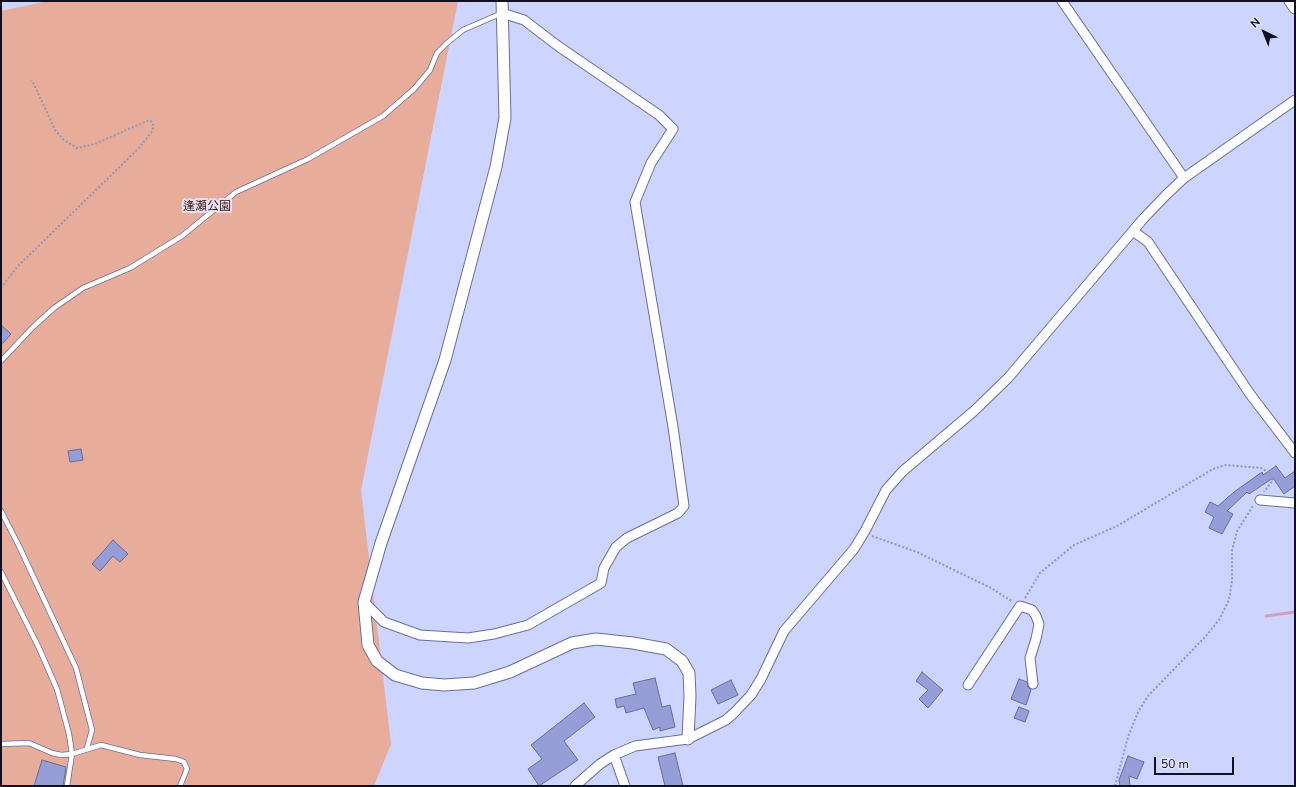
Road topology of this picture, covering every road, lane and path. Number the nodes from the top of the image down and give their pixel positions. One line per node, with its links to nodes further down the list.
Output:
1 (502, 1): 5 (street)
2 (1062, 1): 8 (street)
3 (1290, 1): 4 (street)
4 (1295, 8)
5 (502, 13): 11 (lane); 18 (street); 18 (street)
6 (32, 80): 10 (path)
7 (1295, 100): 8 (street)
8 (1184, 178): 9 (street)
9 (1133, 231): 12 (street); 16 (street)
10 (1, 288)
11 (1, 361)
12 (1295, 453)
13 (1260, 500): 14 (street); 19 (path); 31 (path)
14 (1295, 502)
15 (1, 511): 24 (lane)
16 (866, 531): 19 (path); 22 (street)
17 (1, 572): 25 (lane)
18 (364, 602): 22 (street)
19 (1020, 606): 20 (street); 21 (street)
20 (1033, 684)
21 (968, 685)
22 (688, 739): 26 (street)
23 (1, 744): 25 (lane)
24 (87, 748): 25 (lane); 28 (lane)
25 (72, 754): 27 (lane)
26 (614, 755): 29 (street); 30 (street)
27 (67, 786)
28 (180, 786)
29 (574, 786)
30 (625, 786)
31 (1115, 786)

